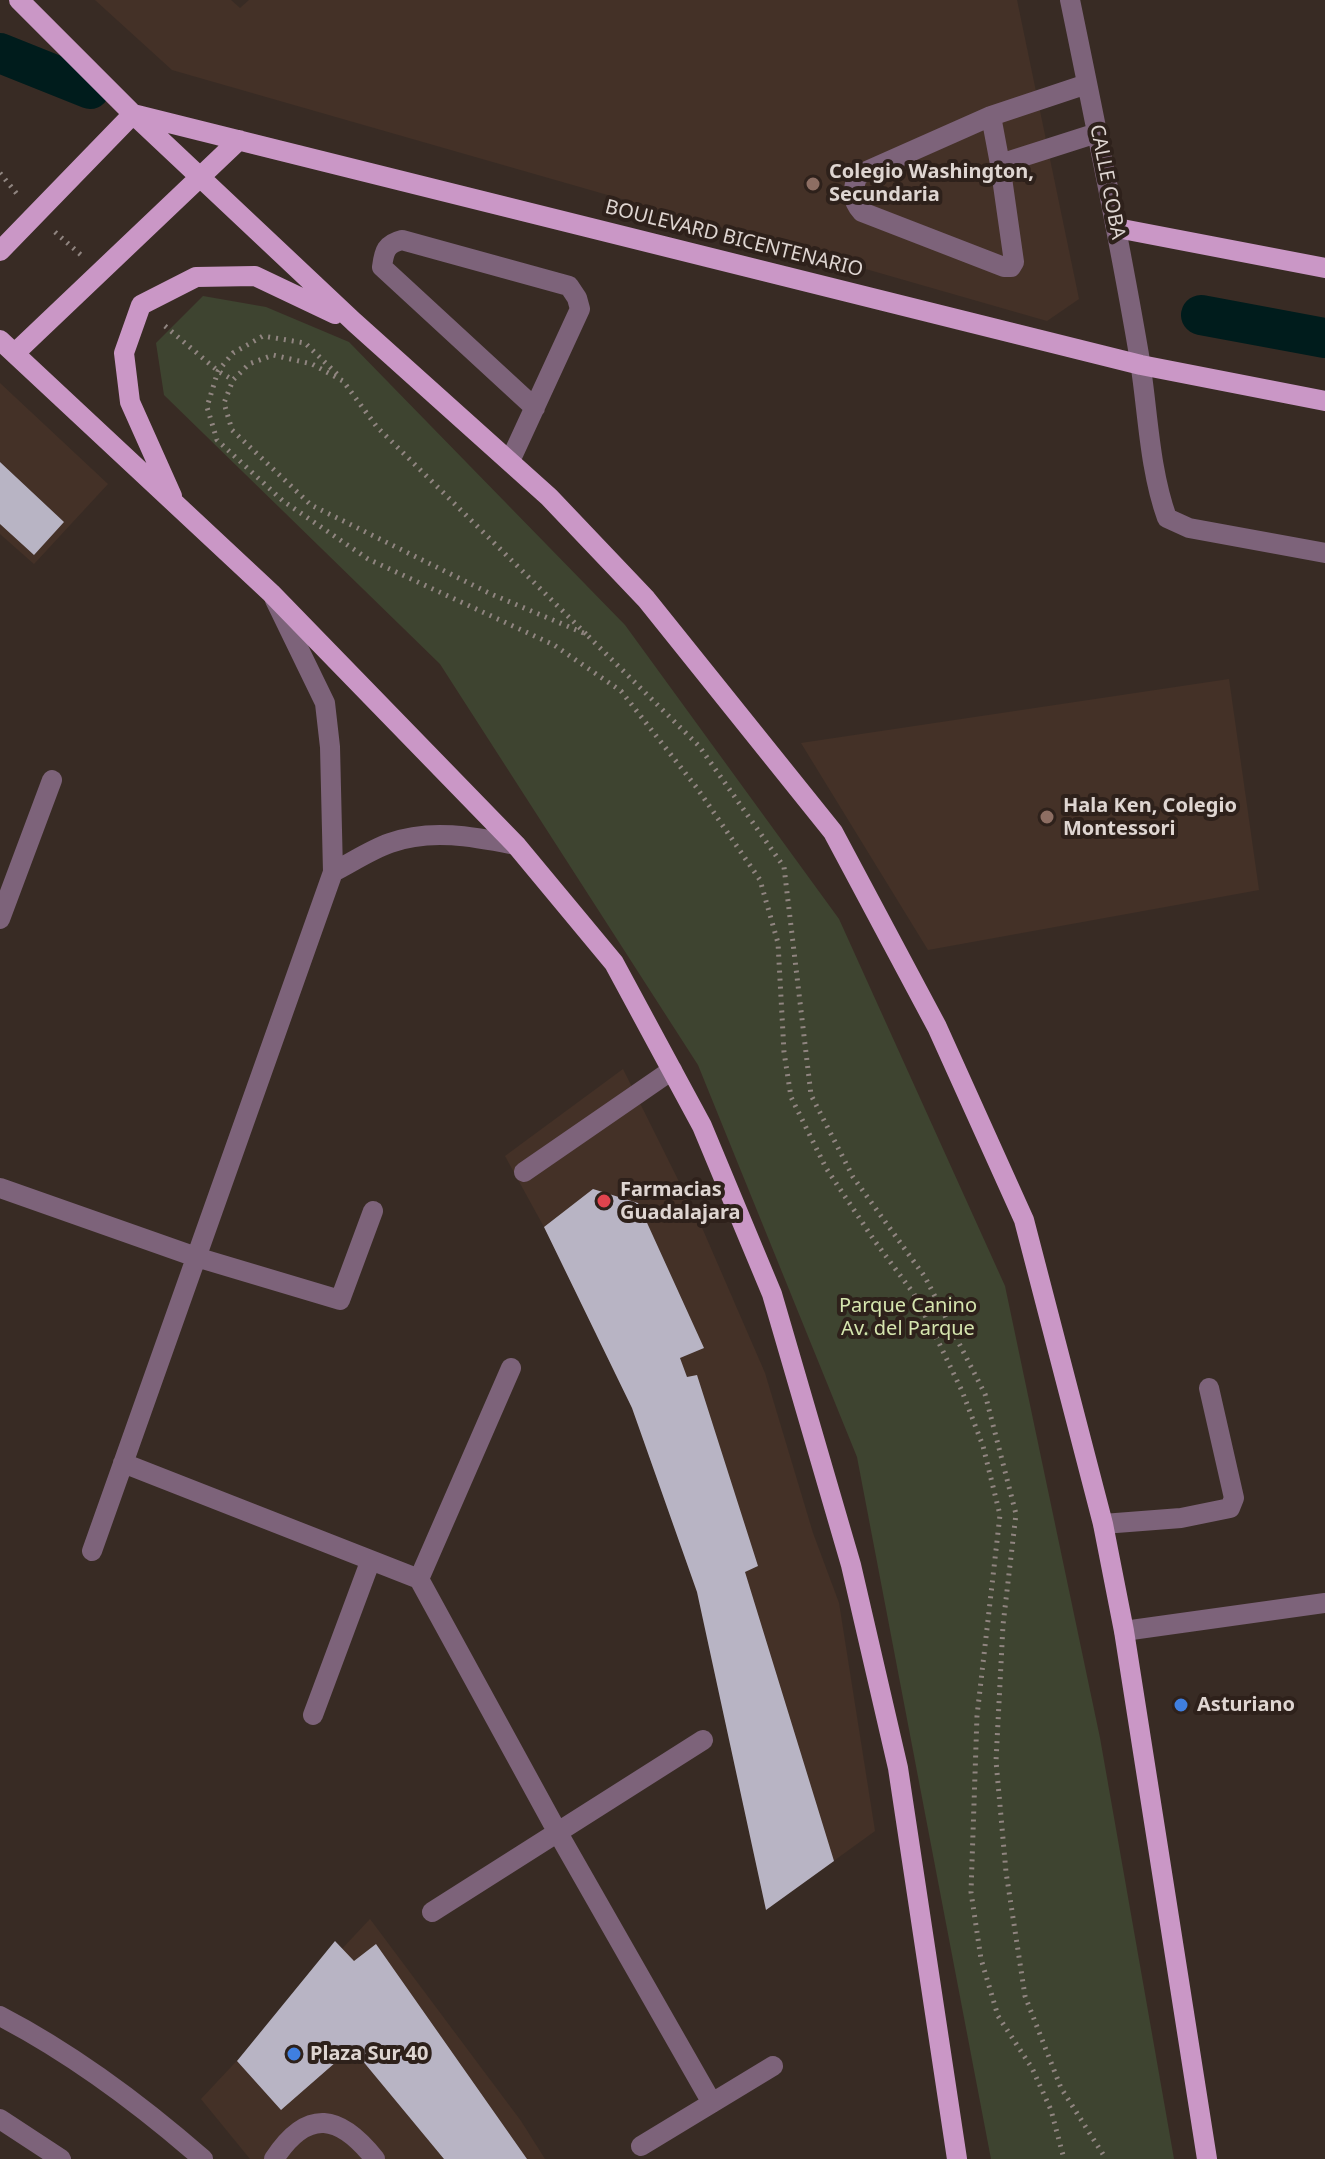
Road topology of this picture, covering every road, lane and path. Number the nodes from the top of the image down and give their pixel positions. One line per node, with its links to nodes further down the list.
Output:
1 (19, 0): 4 (main road)
2 (1070, 0): 3 (street, CALLE COBA)
3 (1087, 84): 5 (street); 6 (street, CALLE COBA)
4 (133, 114): 7 (main road, BOULEVARD BICENTENARIO); 9 (main road); 11 (main road)
5 (991, 116): 8 (street); 8 (street)
6 (1097, 133): 8 (street); 10 (street, CALLE COBA)
7 (239, 140): 9 (main road); 15 (main road, BOULEVARD BICENTENARIO)
8 (1000, 164)
9 (200, 177): 13 (main road); 14 (main road)
10 (1117, 228): 12 (main road); 15 (street, CALLE COBA)
11 (0, 251)
12 (1325, 268)
13 (354, 322): 18 (main road); 19 (main road)
14 (7, 346): 19 (main road)
15 (1141, 365): 16 (main road, BOULEVARD BICENTENARIO); 20 (street, CALLE COBA)
16 (1325, 401)
17 (535, 408): 17 (street); 18 (street)
18 (510, 461): 35 (main road)
19 (177, 507): 21 (main road)
20 (1325, 553)
21 (271, 593): 24 (main road); 25 (street)
22 (586, 634): 22 (path); 55 (path)
23 (52, 780): 26 (street)
24 (516, 845): 25 (street); 27 (main road)
25 (333, 872): 31 (street)
26 (0, 919)
27 (672, 1070): 28 (street); 54 (main road)
28 (524, 1172)
29 (0, 1188): 31 (street)
30 (373, 1211): 31 (street)
31 (196, 1257): 34 (street)
32 (511, 1368): 38 (street)
33 (1209, 1388): 35 (street)
34 (123, 1463): 36 (street); 37 (street)
35 (1103, 1524): 40 (main road)
36 (92, 1551)
37 (370, 1562): 38 (street); 41 (street)
38 (419, 1579): 43 (street)
39 (1324, 1606): 40 (street)
40 (1124, 1631): 56 (main road)
41 (313, 1715)
42 (703, 1740): 43 (street)
43 (558, 1833): 44 (street); 47 (street)
44 (432, 1912)
45 (0, 2016): 51 (street)
46 (773, 2066): 47 (street)
47 (712, 2103): 49 (street)
48 (0, 2119): 50 (street)
49 (641, 2146)
50 (61, 2159)
51 (203, 2159)
52 (274, 2159): 53 (street)
53 (375, 2159)
54 (957, 2159)
55 (1106, 2159)
56 (1207, 2159)

